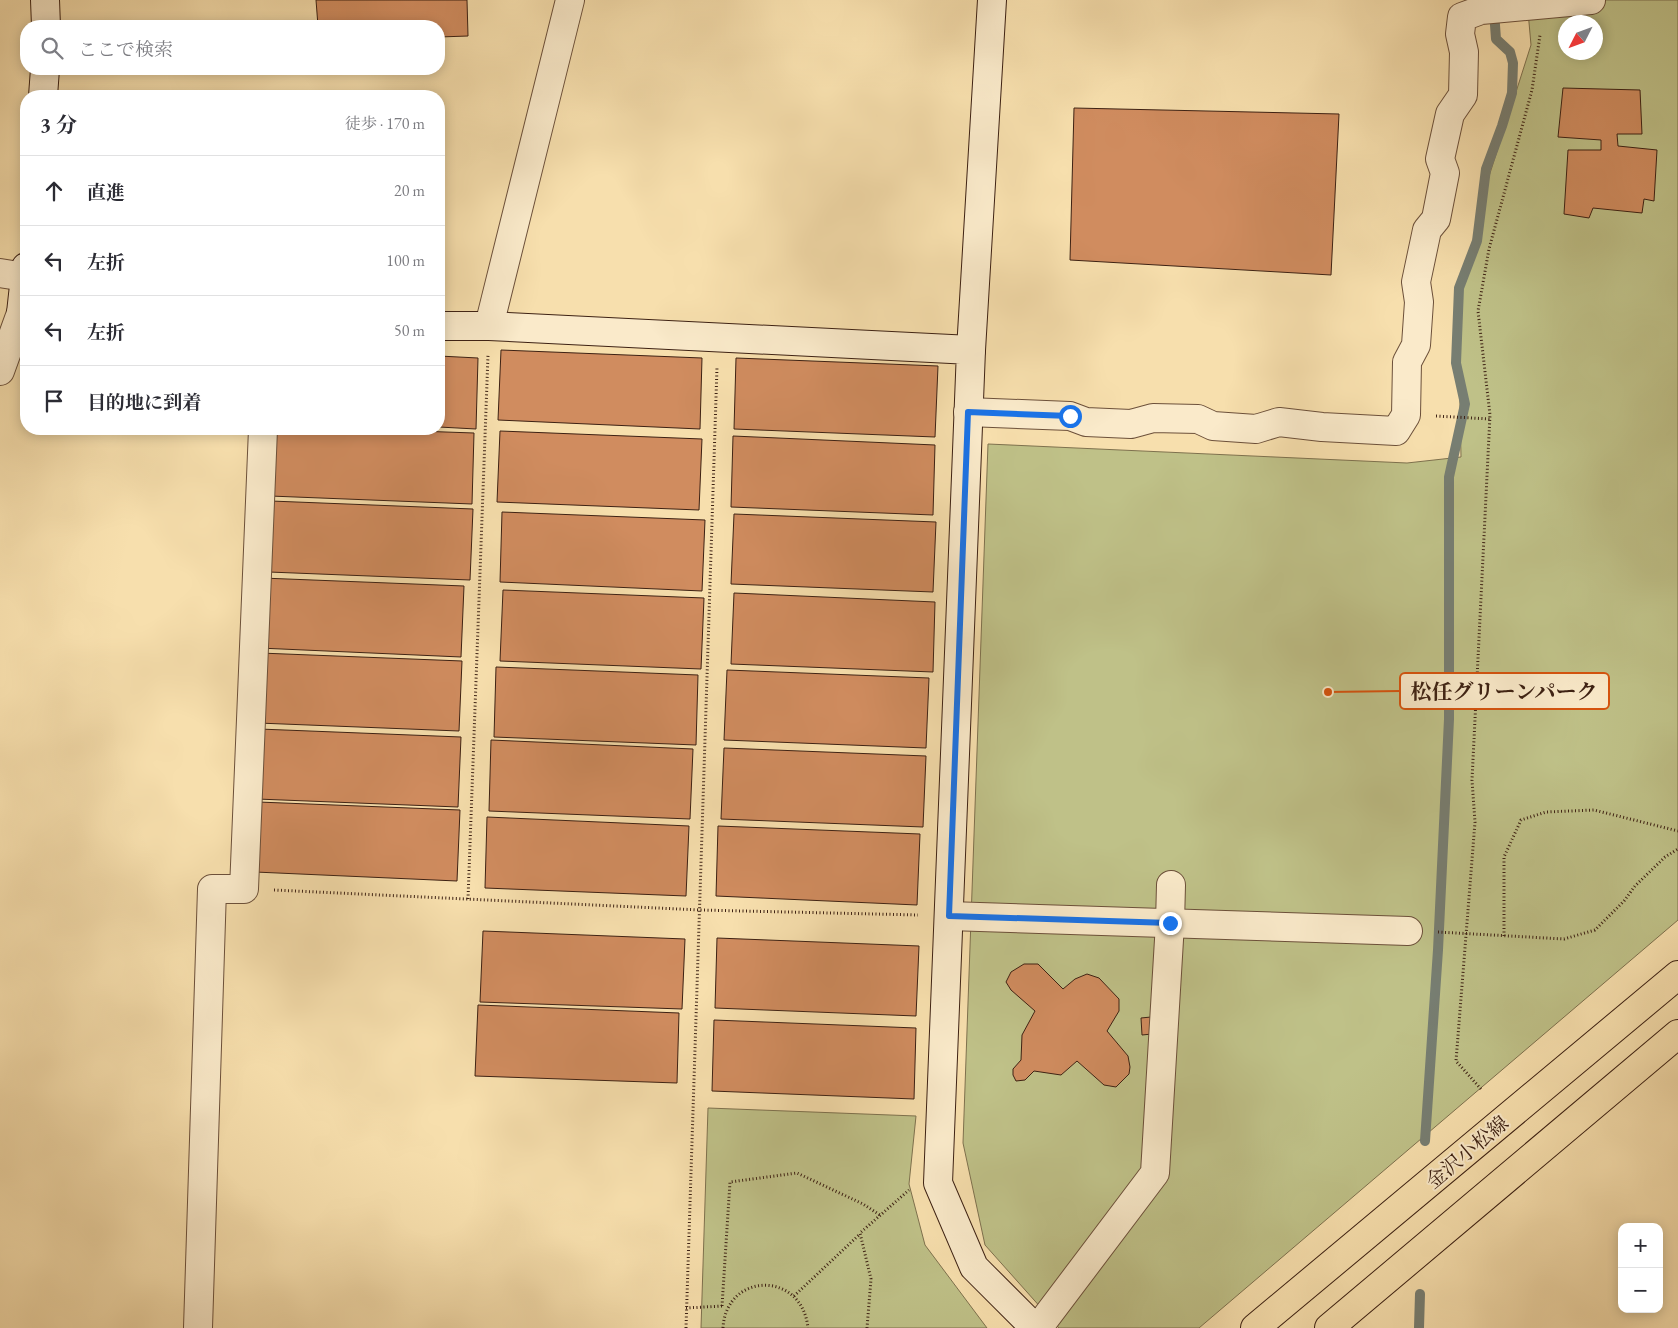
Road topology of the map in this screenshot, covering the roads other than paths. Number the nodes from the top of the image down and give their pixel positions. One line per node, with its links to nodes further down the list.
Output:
1 (45, 0): 5 (street)
2 (570, 0): 12 (street)
3 (992, 0): 13 (street)
4 (1591, 0): 15 (street)
5 (46, 20)
6 (45, 75): 7 (street)
7 (43, 90)
8 (17, 272): 9 (street)
9 (20, 290)
10 (20, 323): 14 (street)
11 (445, 326): 12 (street)
12 (489, 326): 13 (street)
13 (971, 350): 15 (street)
14 (0, 371)
15 (968, 412): 18 (street)
16 (263, 435): 23 (street)
17 (1171, 885): 19 (street)
18 (949, 916): 19 (street); 24 (street)
19 (1170, 923): 20 (street); 24 (street)
20 (1408, 931)
21 (1678, 975): 25 (main road, 金沢小松線)
22 (1678, 1034): 26 (main road)
23 (198, 1328)
24 (1036, 1328)
25 (1255, 1328)
26 (1329, 1328)

